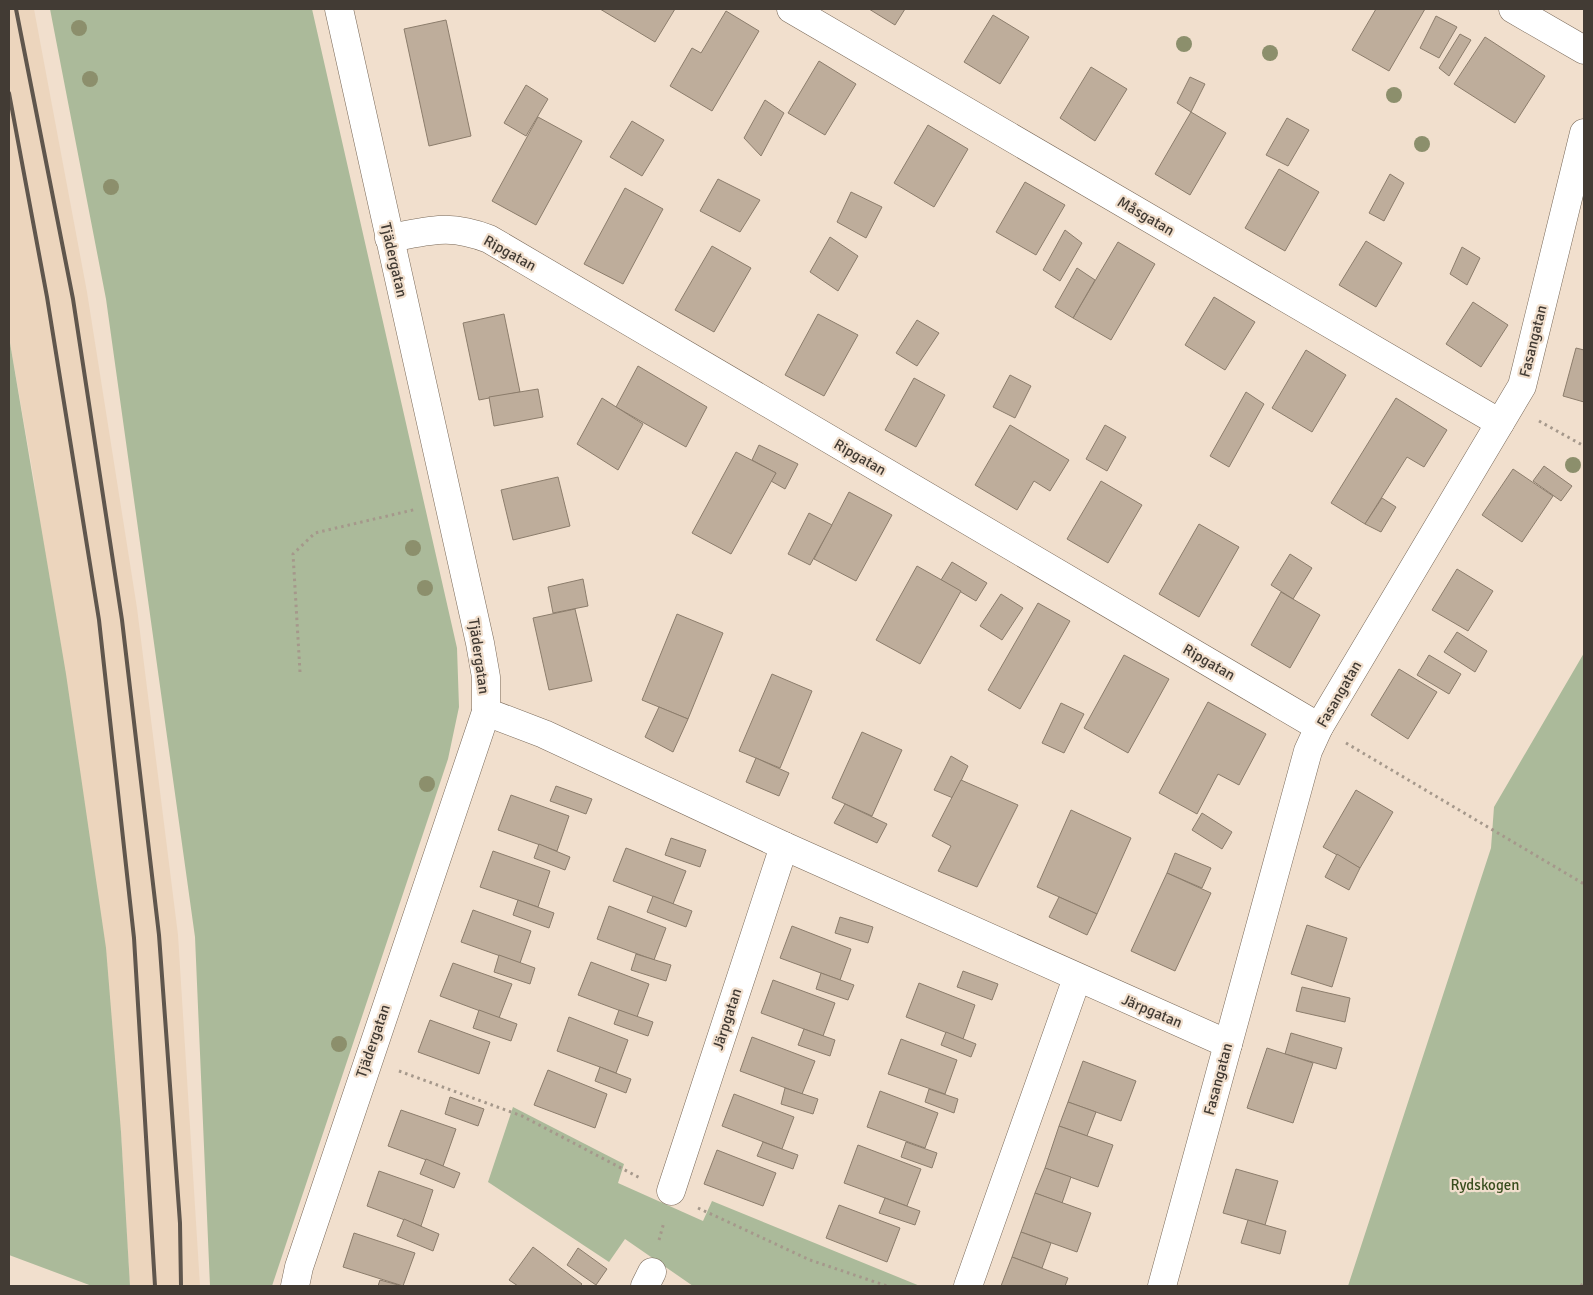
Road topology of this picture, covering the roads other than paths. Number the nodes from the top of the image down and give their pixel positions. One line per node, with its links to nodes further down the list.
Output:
1 (339, 9): 6 (street, Tjädergatan)
2 (791, 9): 7 (street, Måsgatan)
3 (1513, 9): 4 (street)
4 (1584, 50)
5 (1584, 133): 7 (street, Fasangatan)
6 (389, 238): 8 (street, Tjädergatan); 9 (street, Ripgatan)
7 (1506, 413): 9 (street, Fasangatan)
8 (486, 712): 10 (street, Järpgatan); 14 (street, Tjädergatan)
9 (1320, 727): 12 (street, Fasangatan)
10 (784, 846): 11 (street, Järpgatan); 13 (street, Järpgatan)
11 (1076, 978): 12 (street, Järpgatan); 15 (street)
12 (1228, 1044): 16 (street, Fasangatan)
13 (671, 1191)
14 (295, 1286)
15 (968, 1286)
16 (1162, 1286)

